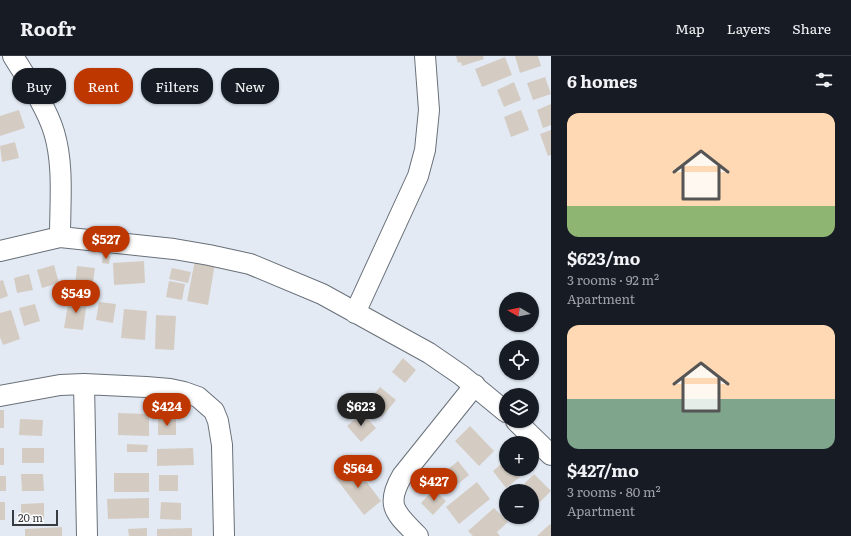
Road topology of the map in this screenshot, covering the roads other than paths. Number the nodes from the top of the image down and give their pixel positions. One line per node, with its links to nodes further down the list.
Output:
1 (13, 56): 3 (street)
2 (425, 56): 5 (street)
3 (60, 236): 4 (street); 5 (street)
4 (0, 251)
5 (355, 313): 7 (street)
6 (84, 384): 8 (street); 12 (street); 13 (street)
7 (475, 386): 9 (street); 14 (street)
8 (0, 396)
9 (499, 406)
10 (523, 428): 11 (street)
11 (550, 453)
12 (87, 536)
13 (224, 536)
14 (418, 536)

